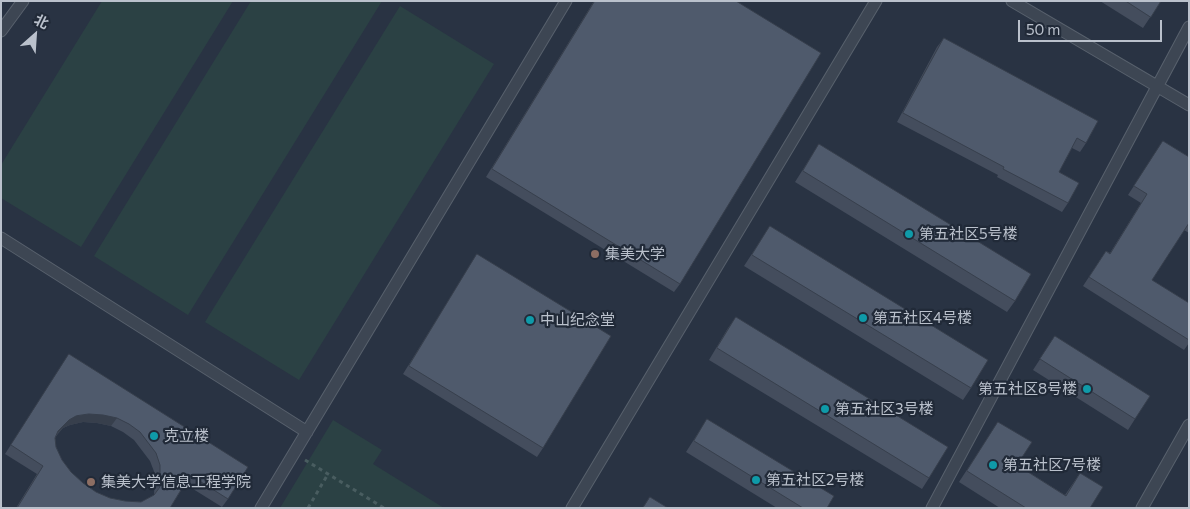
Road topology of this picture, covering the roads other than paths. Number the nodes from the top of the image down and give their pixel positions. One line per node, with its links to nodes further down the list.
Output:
1 (23, 1): 6 (lane)
2 (566, 1): 11 (lane)
3 (876, 1): 13 (lane)
4 (1012, 1): 7 (lane)
5 (1189, 27): 7 (lane)
6 (1, 31)
7 (1157, 87): 8 (lane); 14 (lane)
8 (1189, 105)
9 (1, 238): 11 (lane)
10 (1189, 425): 15 (lane)
11 (307, 432): 12 (lane)
12 (261, 508)
13 (572, 508)
14 (932, 508)
15 (1142, 508)

